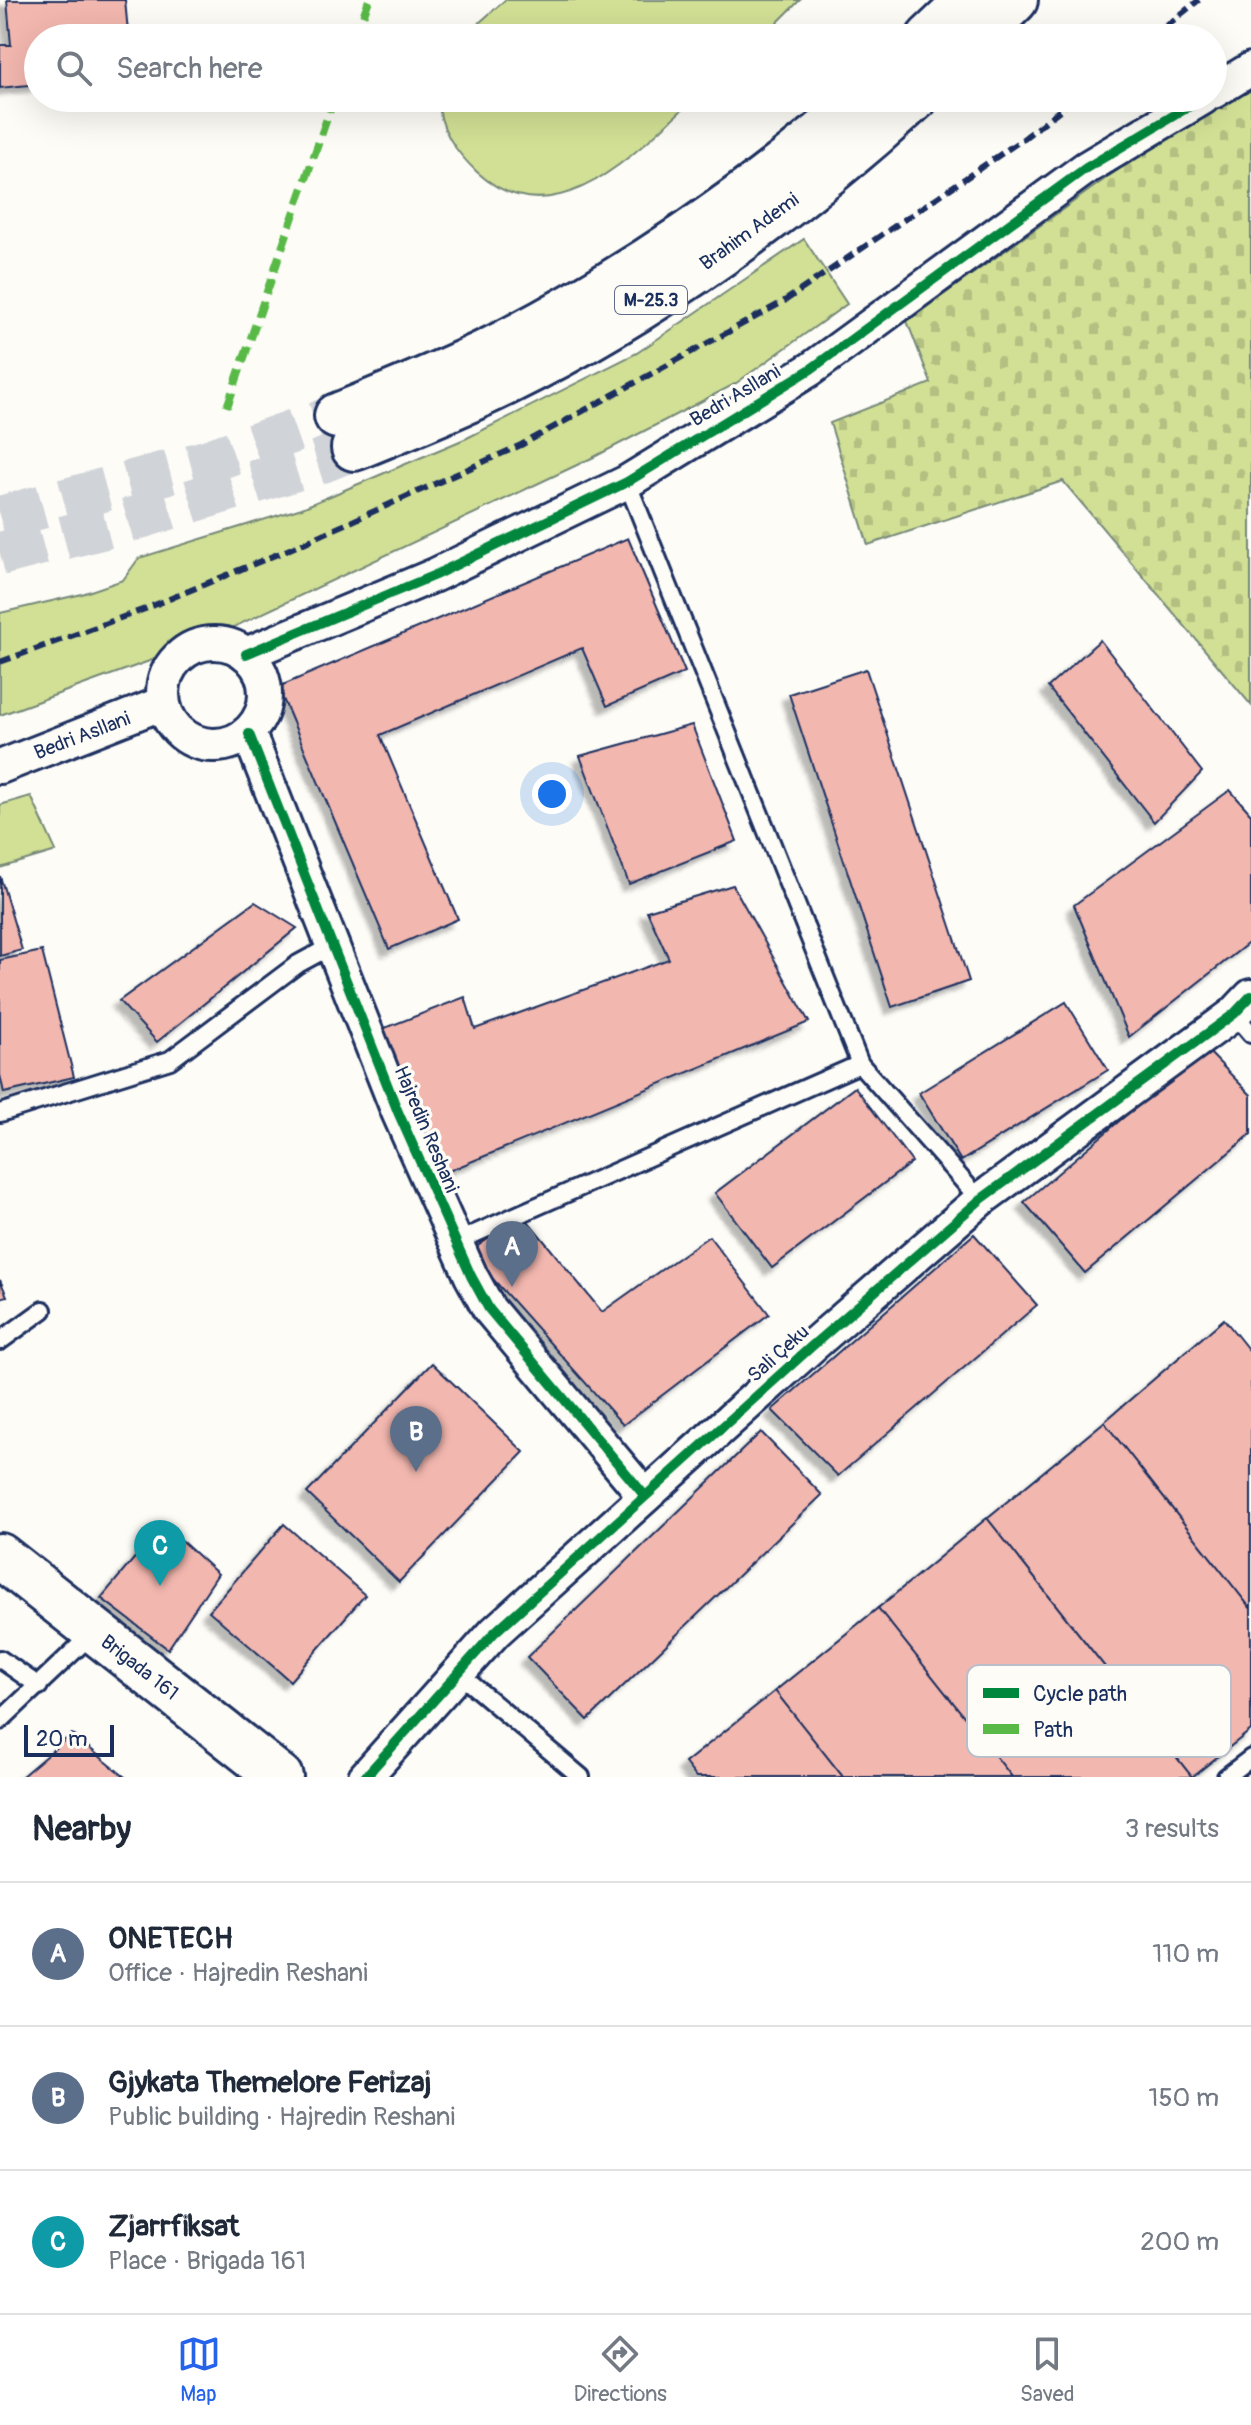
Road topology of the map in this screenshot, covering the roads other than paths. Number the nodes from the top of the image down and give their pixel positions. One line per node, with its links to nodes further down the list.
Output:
1 (969, 0): 3 (main road)
2 (1015, 0): 4 (main road)
3 (944, 24)
4 (991, 24)
5 (1251, 69): 6 (street)
6 (1227, 84)
7 (846, 112): 8 (main road, Brahim Ademi / M-25.3)
8 (899, 112)
9 (1180, 112): 10 (street, Bedri Asllani)
10 (627, 482): 11 (street, Bedri Asllani); 17 (lane)
11 (246, 654): 12 (street); 13 (street)
12 (163, 703): 13 (street); 14 (street, Bedri Asllani)
13 (249, 734): 15 (street, Hajredin Reshani)
14 (0, 767)
15 (333, 945): 18 (lane); 20 (street, Hajredin Reshani)
16 (1245, 1015): 19 (street, Sali Çeku)
17 (860, 1064): 19 (lane); 20 (lane)
18 (0, 1113)
19 (980, 1200): 23 (street, Sali Çeku)
20 (456, 1242): 23 (street, Hajredin Reshani)
21 (43, 1310): 22 (lane)
22 (0, 1341)
23 (645, 1496): 27 (street, Sali Çeku)
24 (0, 1556): 25 (main road, Brigada 161)
25 (95, 1631): 28 (lane); 31 (main road, Brigada 161)
26 (0, 1659): 28 (lane)
27 (458, 1673): 32 (street, Sali Çeku); 33 (lane)
28 (39, 1686): 29 (lane)
29 (0, 1721)
30 (1248, 1766): 34 (lane)
31 (280, 1777)
32 (365, 1777)
33 (581, 1777)
34 (1226, 1777)

